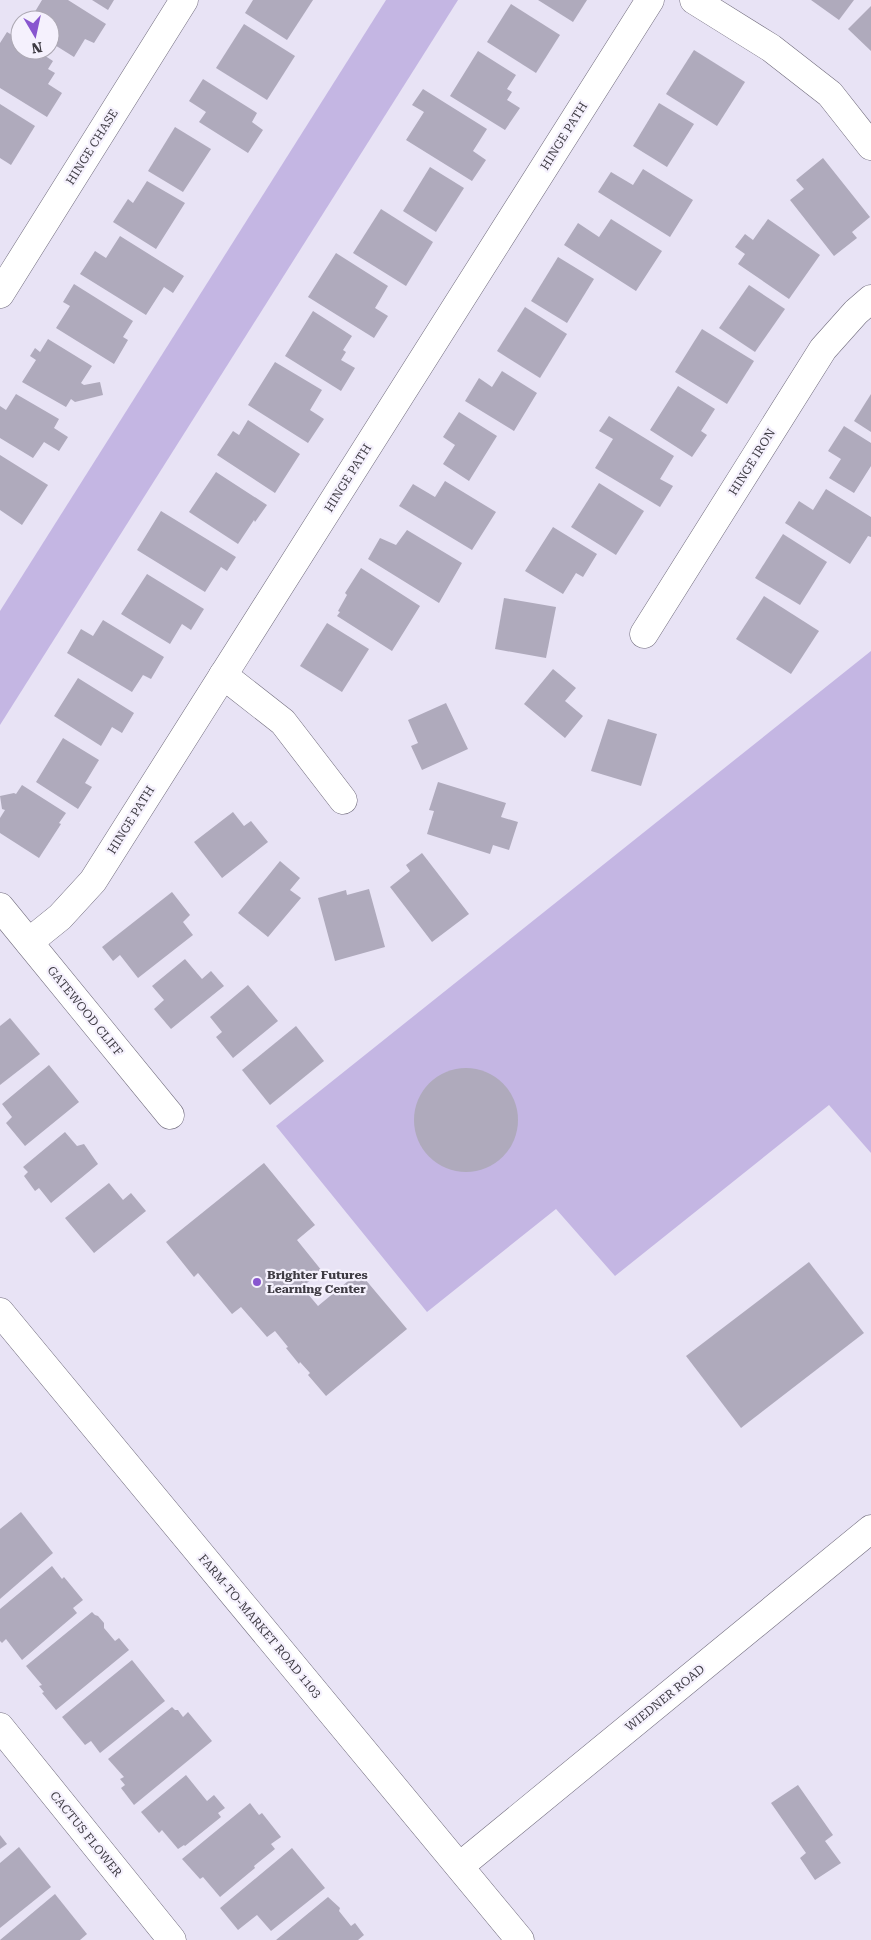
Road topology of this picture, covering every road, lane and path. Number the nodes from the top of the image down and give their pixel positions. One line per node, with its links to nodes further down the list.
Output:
1 (184, 0): 5 (street, HINGE CHASE)
2 (650, 0): 8 (street, HINGE PATH)
3 (694, 0): 4 (street)
4 (871, 146)
5 (0, 294)
6 (871, 299): 7 (street, HINGE IRON)
7 (644, 634)
8 (223, 676): 9 (street); 11 (street, HINGE PATH)
9 (343, 800)
10 (0, 907): 11 (street, GATEWOOD CLIFF)
11 (29, 942): 12 (street, GATEWOOD CLIFF)
12 (170, 1115)
13 (0, 1312): 16 (street, FARM-TO-MARKET ROAD 1103)
14 (871, 1529): 16 (street, WIEDNER ROAD)
15 (0, 1728): 17 (street, CACTUS FLOWER)
16 (460, 1866): 18 (street, FARM-TO-MARKET ROAD 1103)
17 (172, 1940)
18 (520, 1940)

